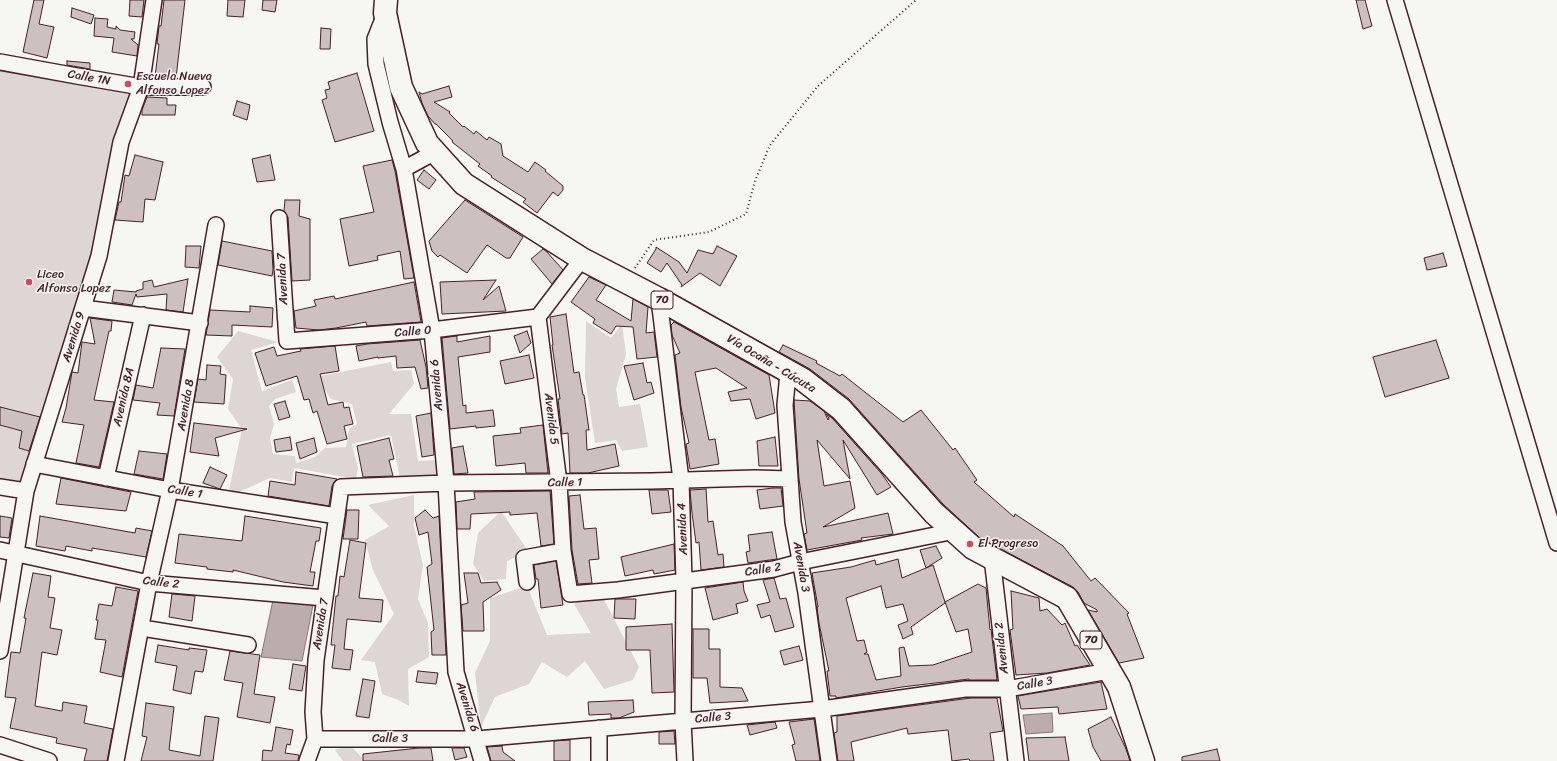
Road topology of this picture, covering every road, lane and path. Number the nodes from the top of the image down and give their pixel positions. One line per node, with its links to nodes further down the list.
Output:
1 (154, 0): 6 (street, Avenida 9)
2 (916, 0): 13 (path)
3 (1395, 0): 34 (street)
4 (386, 6): 8 (main road, Vía Ocaña - Cúcuta / 70); 9 (street, Avenida 6)
5 (0, 62): 6 (street, Calle 1N)
6 (141, 87): 7 (street, Calle 1N); 15 (street, Avenida 9)
7 (203, 87)
8 (435, 152): 9 (street); 12 (main road, Vía Ocaña - Cúcuta / 70)
9 (404, 169): 19 (street, Avenida 6)
10 (279, 218): 20 (street, Avenida 7)
11 (216, 225): 18 (street, Avenida 8)
12 (582, 259): 13 (main road, Vía Ocaña - Cúcuta / 70); 17 (street)
13 (626, 281): 14 (main road, Vía Ocaña - Cúcuta / 70)
14 (659, 299): 21 (main road, Vía Ocaña - Cúcuta / 70); 25 (street, Avenida 4)
15 (83, 308): 16 (street); 22 (street, Avenida 9)
16 (143, 315): 18 (street); 23 (street, Avenida 8A)
17 (538, 317): 19 (street, Calle 0); 27 (street, Avenida 5)
18 (200, 323): 30 (street, Avenida 8)
19 (432, 330): 20 (street, Calle 0); 26 (street, Avenida 6)
20 (287, 341)
21 (788, 373): 24 (street, Avenida 3); 33 (main road, Vía Ocaña - Cúcuta / 70)
22 (34, 464): 23 (street, Calle 1); 31 (street, Avenida 9)
23 (106, 478): 30 (street, Calle 1)
24 (790, 479): 25 (street, Calle 1); 39 (street, Avenida 3)
25 (681, 480): 27 (street, Calle 1); 40 (street, Avenida 4)
26 (446, 483): 27 (street, Calle 1); 29 (street, Calle 1); 55 (street, Avenida 6)
27 (559, 483): 36 (street, Avenida 5)
28 (0, 487): 31 (street)
29 (340, 487): 32 (street, Avenida 7)
30 (170, 490): 32 (street, Calle 1); 42 (street, Avenida 8)
31 (26, 491): 37 (street, Avenida 9)
32 (337, 516): 44 (street, Avenida 7)
33 (955, 531): 38 (main road, Vía Ocaña - Cúcuta / 70); 39 (street, Calle 2)
34 (1557, 543)
35 (0, 550): 37 (street, Calle 2)
36 (563, 550): 41 (street); 43 (street, Avenida 5)
37 (16, 553): 42 (street, Calle 2); 45 (street, Avenida 9)
38 (992, 558): 49 (main road, Vía Ocaña - Cúcuta / 70); 50 (street, Avenida 2)
39 (800, 562): 40 (street, Calle 2); 51 (street, Avenida 3)
40 (684, 580): 43 (street, Calle 2); 52 (street, Avenida 4)
41 (526, 582)
42 (150, 583): 44 (street, Calle 2); 46 (street, Avenida 8)
43 (570, 594)
44 (325, 598): 54 (street, Avenida 7)
45 (2, 619): 48 (street, Avenida 9)
46 (142, 628): 47 (street); 58 (street, Avenida 8)
47 (248, 645)
48 (0, 651)
49 (1109, 671): 50 (street, Calle 3); 65 (main road, Vía Ocaña - Cúcuta / 70)
50 (1007, 689): 51 (street, Calle 3); 64 (street, Avenida 2)
51 (822, 709): 52 (street, Calle 3); 63 (street, Avenida 3)
52 (683, 721): 53 (street, Calle 3); 62 (street, Avenida 4)
53 (599, 728): 55 (street, Calle 3); 61 (street)
54 (315, 739): 55 (street, Calle 3); 59 (street, Avenida 7)
55 (476, 739): 60 (street, Avenida 6)
56 (1, 750): 57 (street)
57 (49, 761)
58 (116, 761)
59 (306, 761)
60 (482, 761)
61 (599, 761)
62 (685, 761)
63 (829, 761)
64 (1016, 761)
65 (1143, 761)

